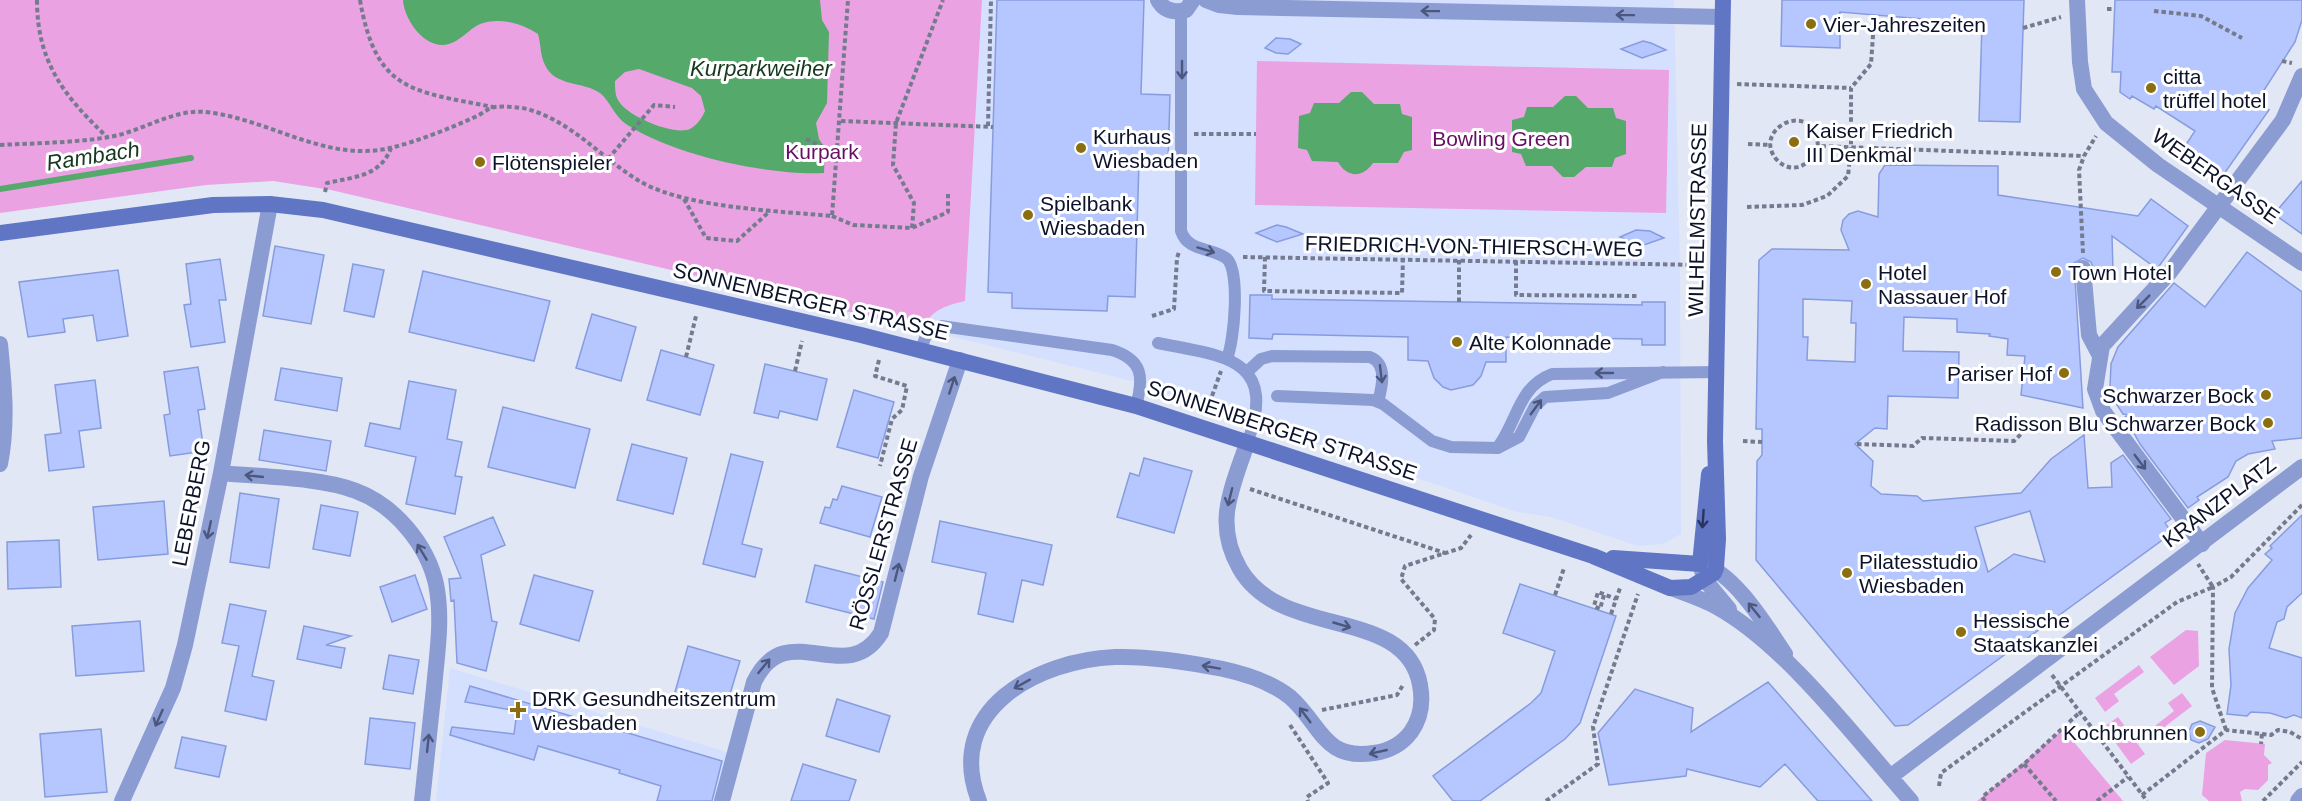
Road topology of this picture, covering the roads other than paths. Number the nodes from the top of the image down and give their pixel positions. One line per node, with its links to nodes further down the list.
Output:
1 (1158, 0): 4 (street)
2 (1206, 0): 5 (street, one-way to 2)
3 (2077, 0): 8 (street, WEBERGASSE)
4 (1187, 6): 16 (lane, one-way to 16)
5 (1722, 8): 20 (main road, WILHELMSTRASSE)
6 (2302, 76): 8 (street)
7 (270, 204): 9 (main road, SONNENBERGER STRASSE); 14 (main road, SONNENBERGER STRASSE); 28 (street, LEBERBERG)
8 (2220, 206): 10 (street, WEBERGASSE); 15 (street, one-way to 15)
9 (0, 233)
10 (2302, 264)
11 (2083, 268): 15 (street)
12 (1158, 342): 16 (lane)
13 (0, 344): 26 (street)
14 (921, 350): 17 (main road, SONNENBERGER STRASSE); 23 (lane)
15 (2099, 354): 29 (street, one-way to 29)
16 (1227, 358): 18 (lane)
17 (960, 360): 23 (main road, SONNENBERGER STRASSE); 39 (street, RÖSSLERSTRASSE, one-way to 17)
18 (1247, 372): 22 (lane, one-way to 22); 24 (lane)
19 (1663, 372): 20 (lane); 25 (lane, one-way to 19); 25 (lane, one-way to 25)
20 (1718, 372): 31 (main road, WILHELMSTRASSE)
21 (1277, 396): 22 (lane)
22 (1378, 402): 25 (lane)
23 (1136, 406): 24 (main road, SONNENBERGER STRASSE)
24 (1248, 441): 30 (main road, SONNENBERGER STRASSE); 40 (street, one-way to 40)
25 (1498, 448)
26 (0, 464)
27 (2302, 467): 29 (street, KRANZPLATZ)
28 (220, 473): 37 (street, LEBERBERG, one-way to 37); 38 (street, one-way to 28)
29 (2195, 548): 35 (street, KRANZPLATZ)
30 (1593, 556): 31 (main road, SONNENBERGER STRASSE); 32 (main road, SONNENBERGER STRASSE)
31 (1707, 571): 32 (main road); 33 (street); 34 (street, one-way to 31)
32 (1670, 588): 33 (street, SONNENBERGER STRASSE)
33 (1741, 623): 34 (street)
34 (1800, 675): 35 (street)
35 (1890, 777): 41 (street)
36 (2302, 796): 42 (street)
37 (122, 801)
38 (422, 801)
39 (722, 801)
40 (979, 801)
41 (1911, 801)
42 (2298, 801)

